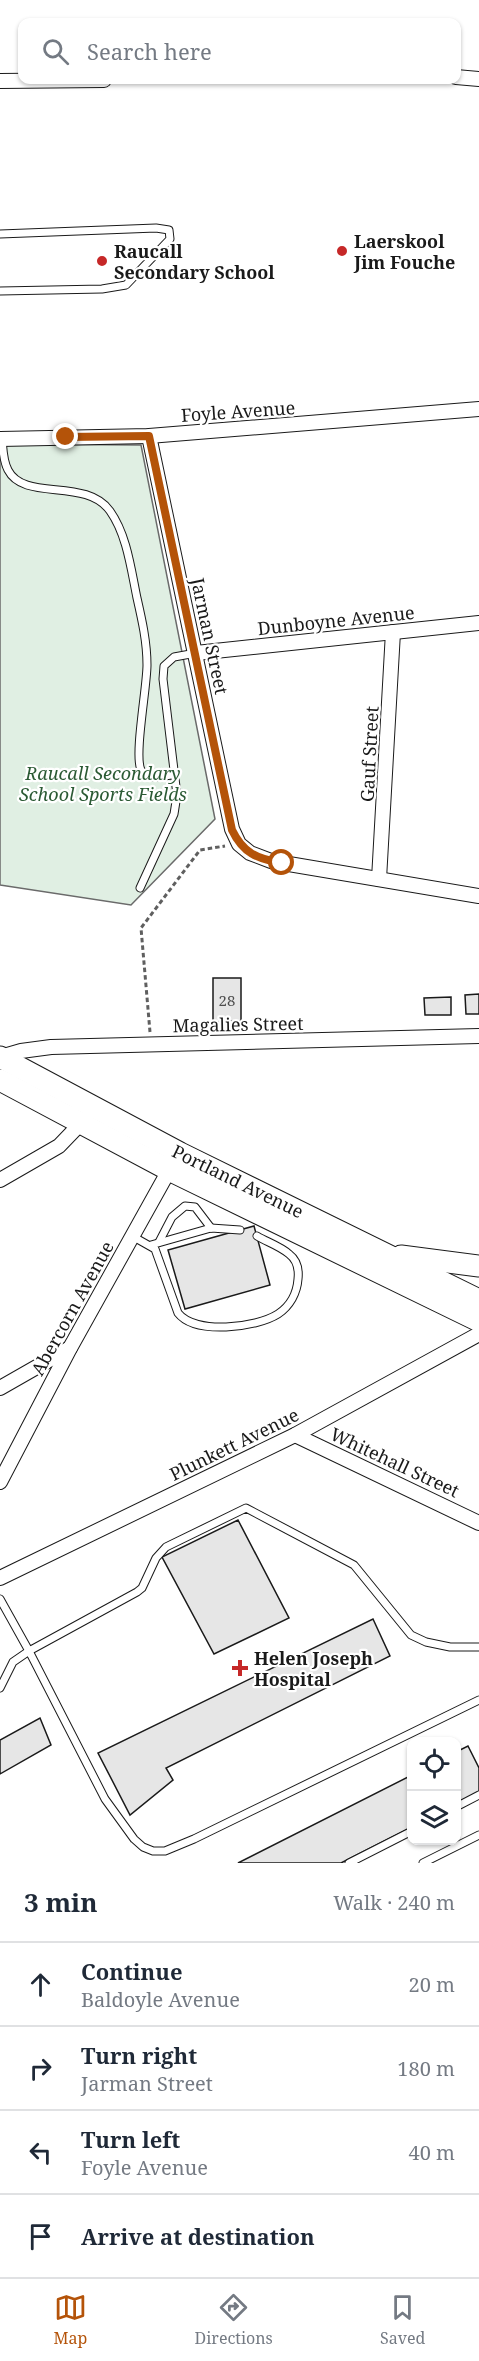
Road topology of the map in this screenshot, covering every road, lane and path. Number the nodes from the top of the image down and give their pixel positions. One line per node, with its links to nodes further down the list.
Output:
1 (461, 77): 2 (street)
2 (479, 79)
3 (0, 81): 4 (street)
4 (18, 81)
5 (0, 234): 6 (lane)
6 (0, 291)
7 (479, 408): 8 (street, Foyle Avenue)
8 (149, 436): 9 (street, Foyle Avenue); 12 (street, Jarman Street)
9 (1, 439): 13 (lane)
10 (479, 623): 11 (street, Dunboyne Avenue)
11 (393, 632): 12 (street, Dunboyne Avenue); 15 (street, Gauf Street)
12 (196, 653): 13 (lane); 14 (street, Jarman Street)
13 (176, 774): 16 (lane)
14 (239, 844): 15 (street); 19 (path)
15 (379, 879): 17 (street)
16 (140, 888)
17 (479, 896)
18 (479, 1036): 19 (street, Magalies Street)
19 (152, 1045): 20 (street, Magalies Street)
20 (0, 1057): 22 (main road, Portland Avenue)
21 (0, 1080): 22 (main road, Portland Avenue)
22 (88, 1114): 23 (main road, Portland Avenue); 24 (street)
23 (174, 1162): 27 (street, Abercorn Avenue); 30 (main road, Portland Avenue); 32 (main road, Portland Avenue)
24 (0, 1180)
25 (211, 1228): 26 (lane); 29 (lane); 29 (lane)
26 (240, 1230)
27 (132, 1236): 29 (lane); 34 (street, Abercorn Avenue)
28 (256, 1236): 29 (lane)
29 (155, 1243)
30 (388, 1255): 31 (main road); 32 (main road, Portland Avenue)
31 (479, 1266)
32 (476, 1305)
33 (479, 1334): 36 (street, Plunkett Avenue)
34 (70, 1348): 35 (street); 37 (street, Abercorn Avenue)
35 (0, 1388)
36 (295, 1435): 38 (street, Whitehall Street); 39 (street, Plunkett Avenue)
37 (0, 1482)
38 (479, 1523)
39 (0, 1578)
40 (0, 1599): 42 (lane)
41 (479, 1647): 42 (lane)
42 (29, 1651): 43 (lane); 44 (lane)
43 (0, 1688)
44 (479, 1700)
45 (479, 1795): 46 (lane)
46 (461, 1804)
47 (407, 1833): 49 (lane)
48 (479, 1835): 50 (lane)
49 (349, 1863)
50 (423, 1863)

